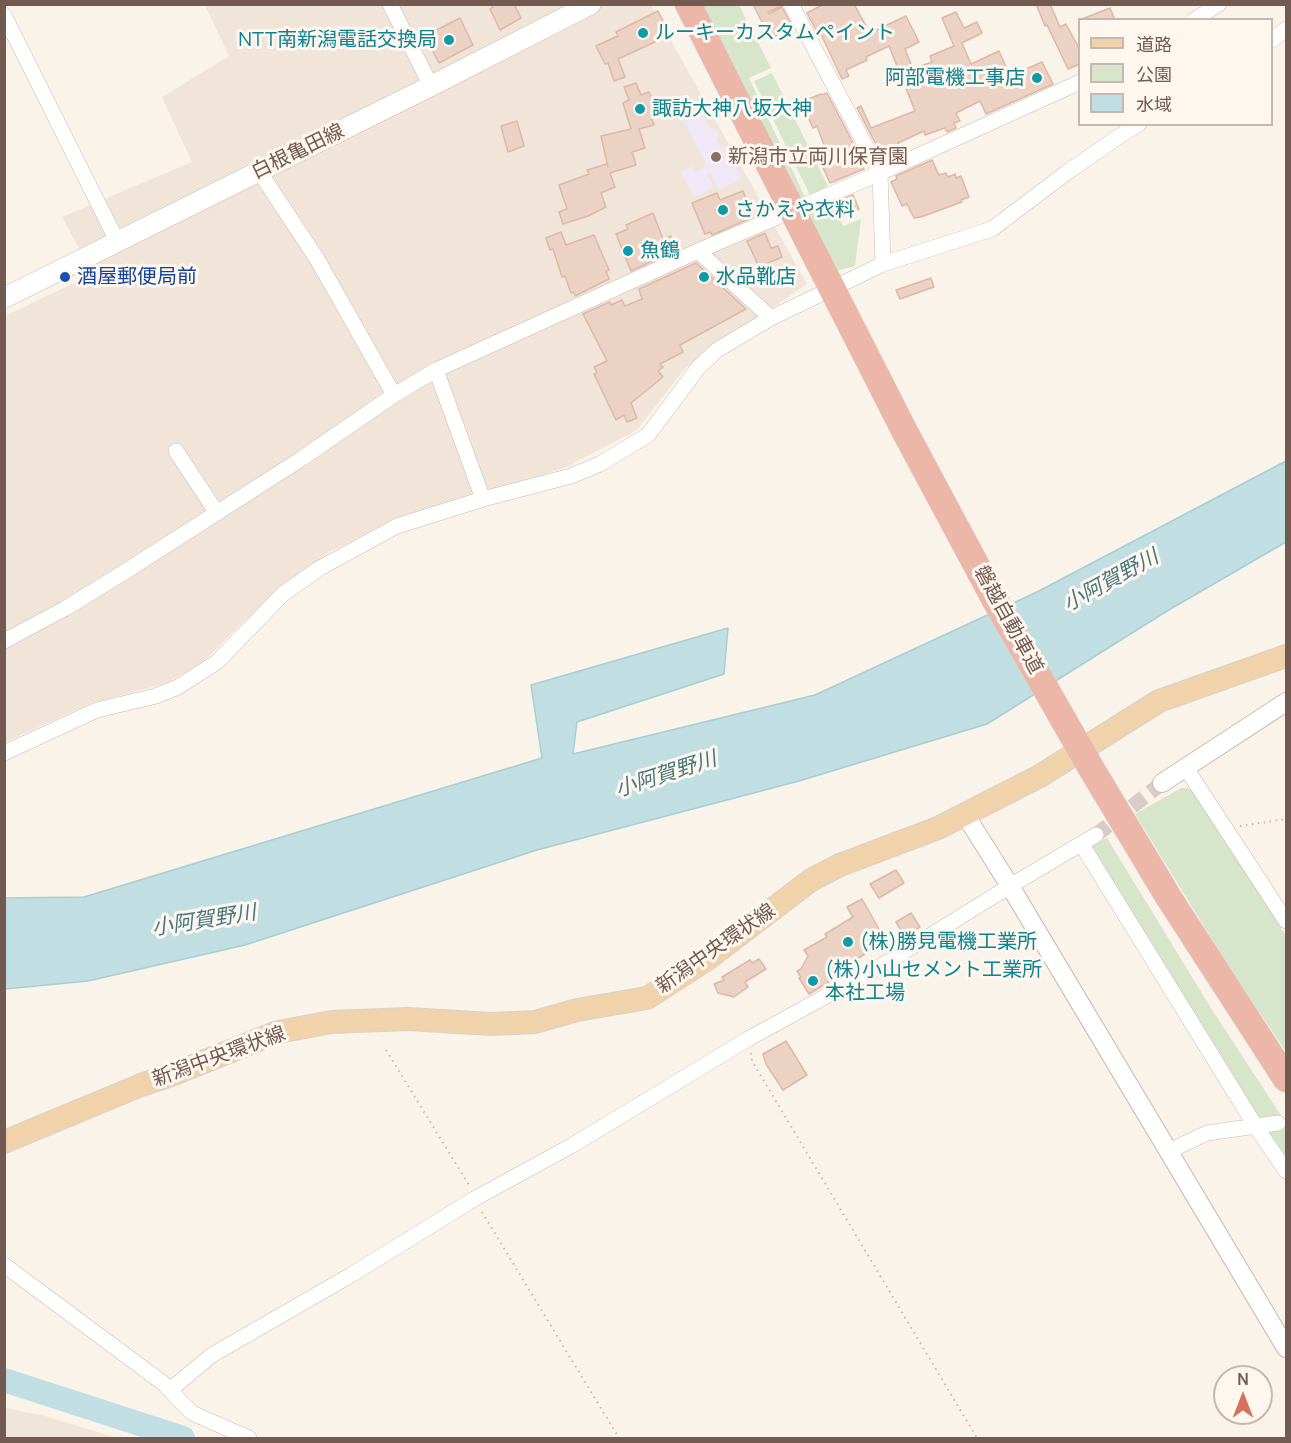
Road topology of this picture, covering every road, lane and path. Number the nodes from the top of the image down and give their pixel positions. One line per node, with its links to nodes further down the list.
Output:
1 (390, 4): 11 (street)
2 (591, 4): 11 (main road, 白根亀田線)
3 (688, 4): 40 (highway, 磐越自動車道, bridge)
4 (791, 4): 14 (street)
5 (1219, 4): 7 (street)
6 (4, 15): 15 (street)
7 (1197, 18)
8 (1287, 29): 9 (street)
9 (1273, 39)
10 (1078, 83): 14 (street)
11 (431, 86): 13 (main road, 白根亀田線)
12 (1136, 126): 17 (street)
13 (260, 171): 15 (main road, 白根亀田線); 21 (street)
14 (880, 173): 16 (street); 17 (street)
15 (117, 241): 18 (main road, 白根亀田線)
16 (698, 251): 19 (street); 20 (street)
17 (883, 264): 19 (street)
18 (4, 298)
19 (771, 318): 23 (street)
20 (436, 370): 21 (street); 23 (street)
21 (394, 395): 24 (street)
22 (176, 451): 24 (street)
23 (483, 499): 28 (street)
24 (217, 513): 25 (street)
25 (4, 641)
26 (1287, 656): 31 (main road, 新潟中央環状線)
27 (1287, 702): 29 (street)
28 (4, 753)
29 (1186, 768): 30 (street); 33 (street)
30 (1162, 783)
31 (964, 813): 36 (street); 43 (main road, 新潟中央環状線)
32 (1287, 819): 33 (path)
33 (1225, 828): 37 (street)
34 (1096, 836): 35 (street)
35 (1082, 845): 36 (street); 42 (street)
36 (1010, 886): 38 (street); 44 (street)
37 (1287, 921)
38 (747, 1039): 46 (street); 52 (path)
39 (386, 1050): 46 (path)
40 (1287, 1079)
41 (1278, 1123): 42 (street)
42 (1256, 1127): 44 (street); 45 (street)
43 (4, 1142)
44 (1169, 1151): 48 (street)
45 (1287, 1171)
46 (474, 1199): 49 (street); 51 (path)
47 (4, 1265): 49 (street)
48 (1287, 1348)
49 (170, 1390): 50 (street)
50 (246, 1438)
51 (619, 1438)
52 (976, 1438)

